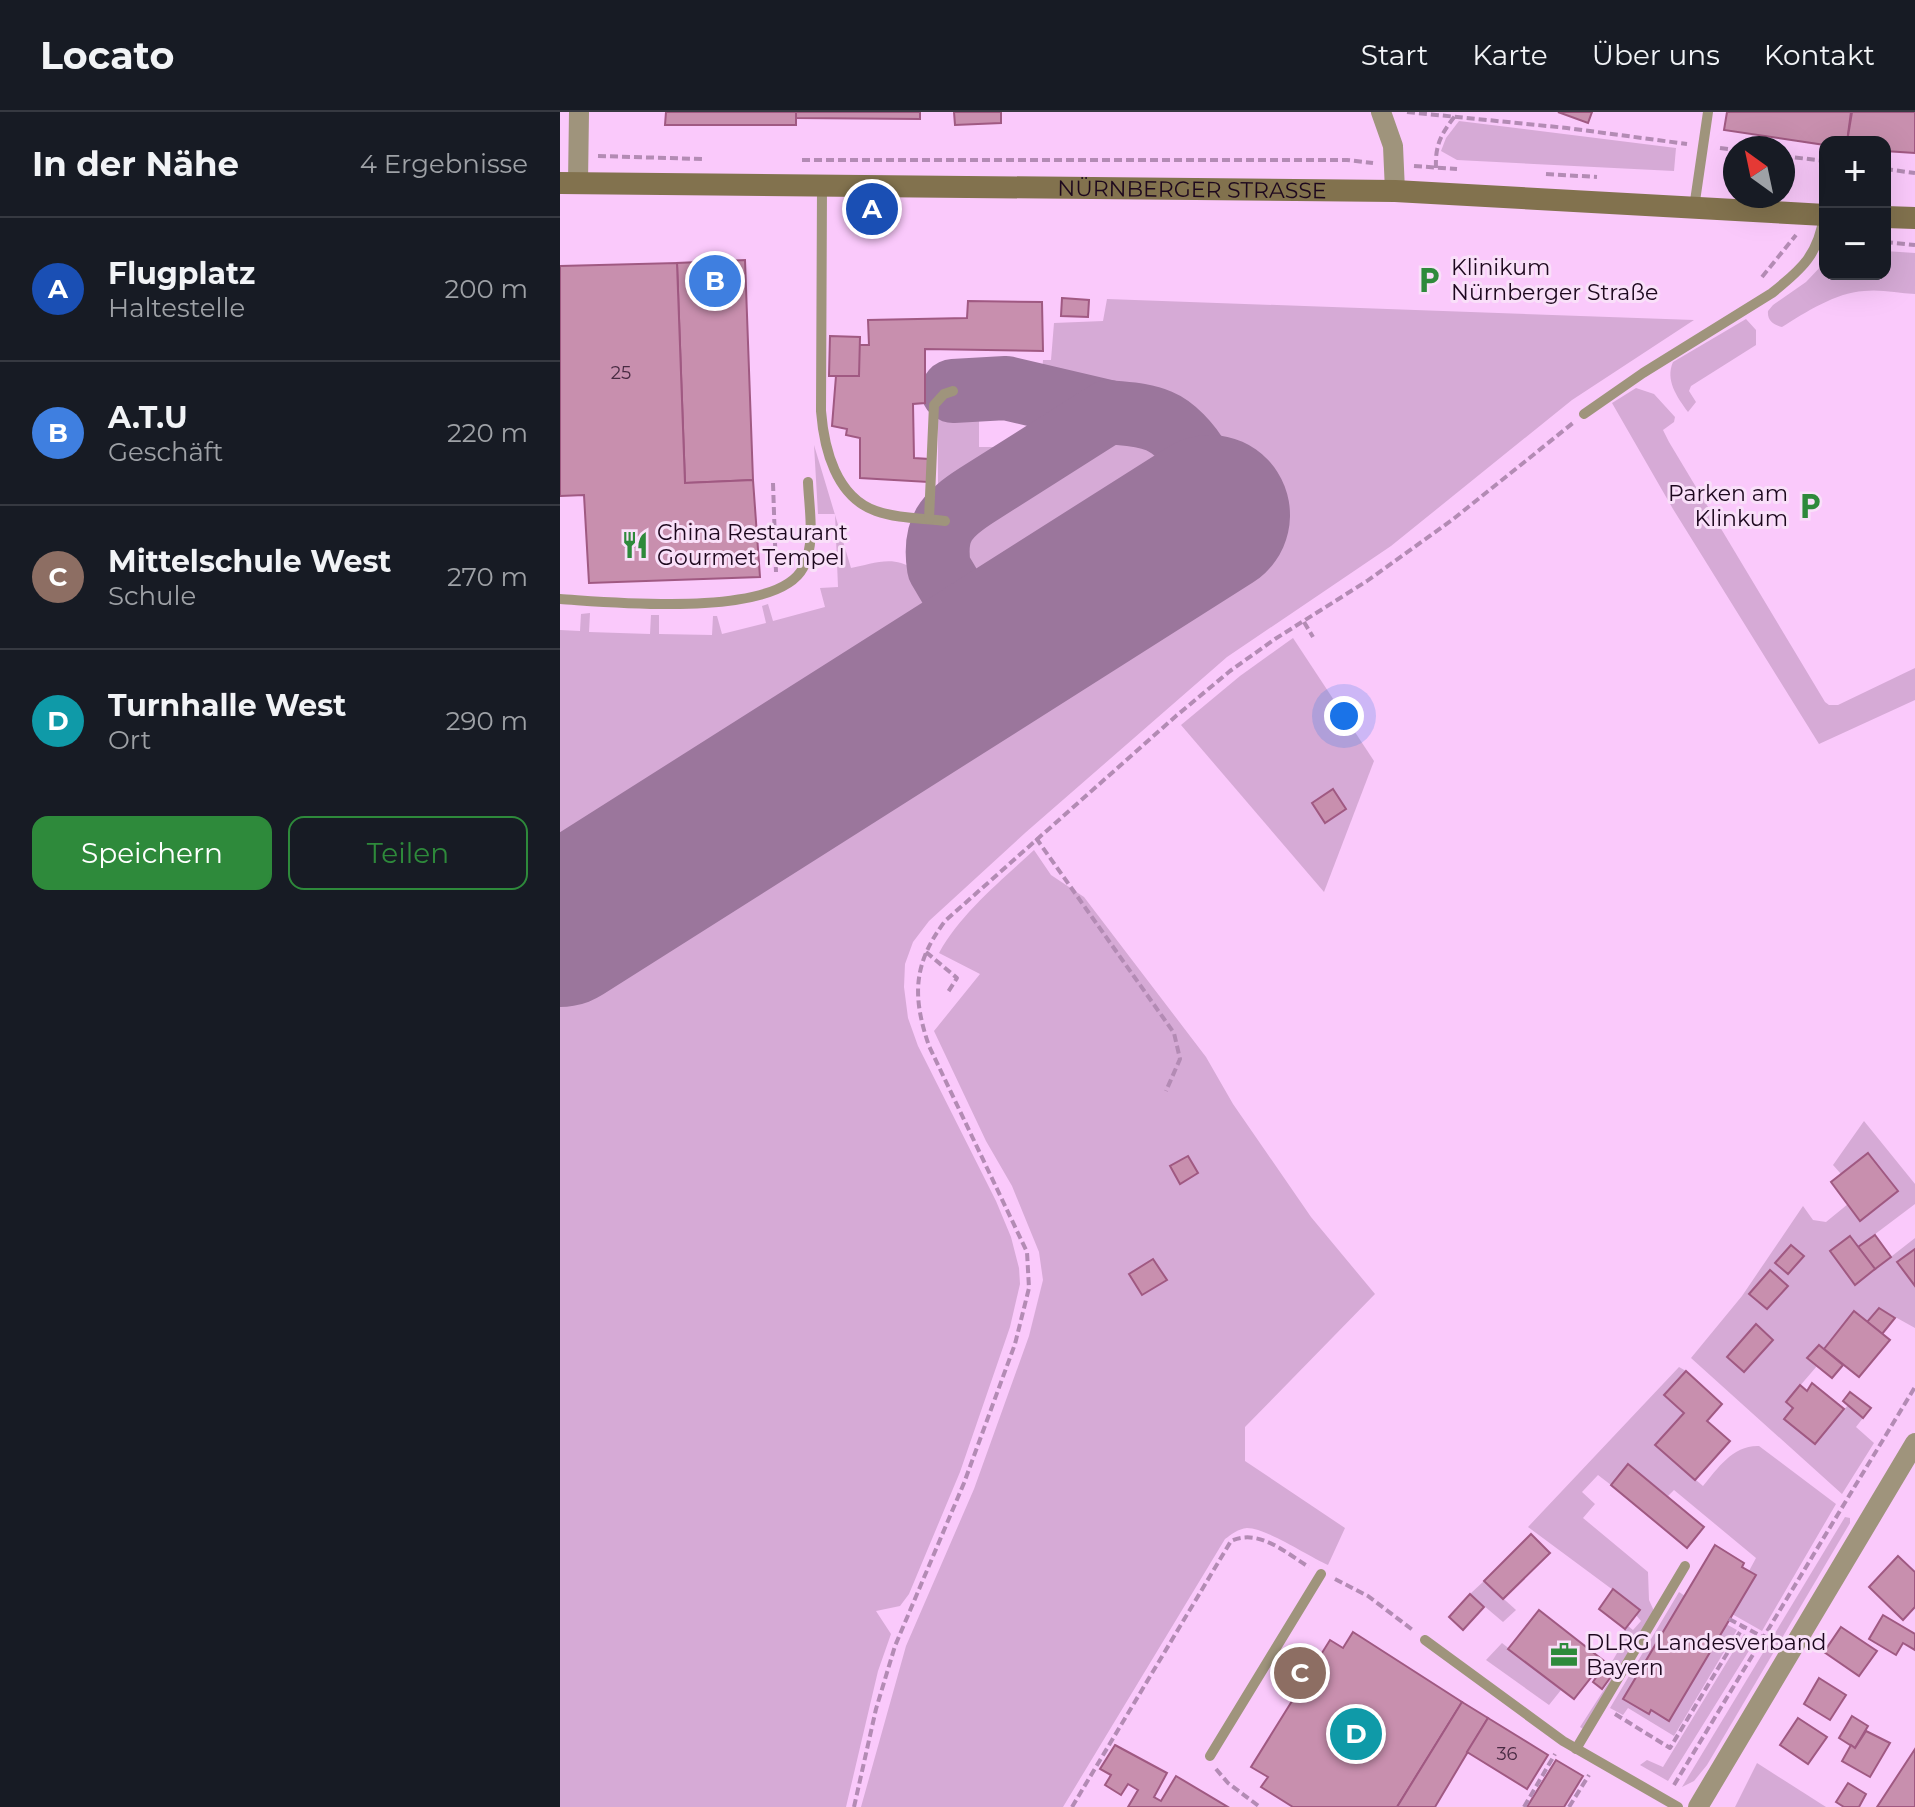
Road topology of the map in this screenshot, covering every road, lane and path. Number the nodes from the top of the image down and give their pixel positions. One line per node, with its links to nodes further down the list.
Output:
1 (579, 112): 8 (street)
2 (1381, 112): 13 (street)
3 (1407, 112): 5 (path)
4 (1708, 112): 6 (lane)
5 (1455, 116): 6 (path); 13 (path)
6 (1703, 146): 7 (path); 19 (lane)
7 (1723, 148)
8 (580, 155): 10 (path); 16 (street)
9 (1795, 157): 12 (path)
10 (706, 159)
11 (796, 160): 13 (path)
12 (1819, 160)
13 (1395, 164): 18 (street)
14 (1891, 170): 15 (path)
15 (1915, 173)
16 (569, 183): 17 (main road, NÜRNBERGER STRASSE)
17 (822, 184): 18 (main road, NÜRNBERGER STRASSE); 32 (lane)
18 (1395, 191): 19 (main road, NÜRNBERGER STRASSE)
19 (1694, 208): 22 (main road, NÜRNBERGER STRASSE)
20 (1891, 217): 21 (main road)
21 (1915, 218)
22 (1819, 222)
23 (1819, 223): 25 (path)
24 (1819, 233): 29 (lane)
25 (1783, 235)
26 (1891, 243): 27 (path)
27 (1915, 245)
28 (953, 391): 32 (lane)
29 (1584, 414): 36 (path)
30 (808, 482): 34 (lane)
31 (773, 483): 34 (path)
32 (929, 519): 33 (lane)
33 (945, 521)
34 (777, 590): 35 (lane)
35 (560, 599)
36 (1304, 622): 37 (path); 38 (path)
37 (1313, 637)
38 (1036, 838): 39 (path); 41 (path)
39 (926, 952): 40 (path); 56 (path)
40 (948, 992)
41 (1166, 1091)
42 (1915, 1387): 48 (path)
43 (1915, 1443): 62 (street)
44 (1685, 1566): 50 (lane)
45 (1321, 1574): 49 (path); 53 (lane); 57 (path)
46 (1729, 1619): 47 (path)
47 (1743, 1627): 48 (path); 50 (path)
48 (1763, 1637): 55 (path)
49 (1425, 1640): 51 (lane)
50 (1602, 1707): 52 (lane)
51 (1563, 1741): 52 (lane); 59 (path)
52 (1576, 1749): 54 (lane)
53 (1210, 1756): 58 (path)
54 (1598, 1762): 55 (lane); 60 (path)
55 (1665, 1801): 61 (lane)
56 (854, 1807)
57 (1072, 1807)
58 (1260, 1807)
59 (1524, 1807)
60 (1569, 1807)
61 (1678, 1807)
62 (1698, 1807)

